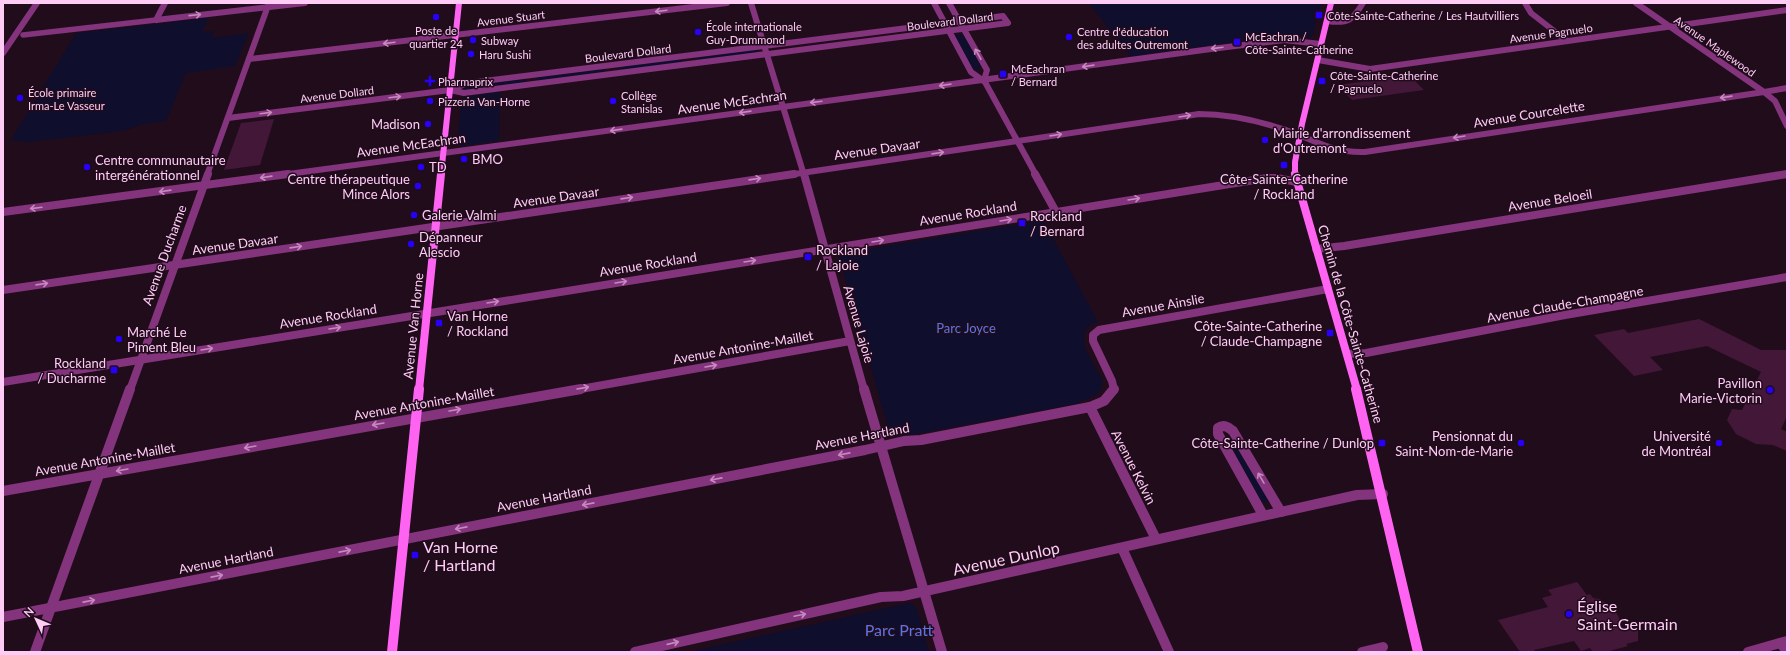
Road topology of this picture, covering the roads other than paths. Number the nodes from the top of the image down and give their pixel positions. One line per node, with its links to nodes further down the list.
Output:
1 (37, 3): 27 (street)
2 (165, 3): 15 (street)
3 (306, 3): 13 (street)
4 (459, 3): 23 (main road, Avenue Van Horne)
5 (727, 3): 23 (street, Avenue Stuart, one-way to 23)
6 (751, 3): 26 (street, Avenue Lajoie)
7 (934, 3): 18 (street)
8 (949, 3): 16 (street)
9 (1331, 3): 17 (main road, Chemin de la Côte-Sainte-Catherine)
10 (1363, 3): 17 (street)
11 (1525, 3): 24 (street)
12 (1636, 3): 19 (street, Avenue Maplewood)
13 (268, 5): 15 (street, one-way to 13); 29 (street, Avenue Ducharme)
14 (1787, 10): 19 (street, Avenue Pagnuelo)
15 (156, 20): 22 (street)
16 (959, 21): 18 (street, Boulevard Dollard); 20 (street); 20 (street, Boulevard Dollard)
17 (1327, 21): 25 (main road, Chemin de la Côte-Sainte-Catherine)
18 (945, 23): 21 (street); 26 (street, Boulevard Dollard)
19 (1670, 27): 24 (street, Avenue Pagnuelo); 34 (street, Avenue Maplewood)
20 (964, 29): 21 (street, Boulevard Dollard); 31 (street, one-way to 20)
21 (949, 31): 28 (street, Boulevard Dollard); 31 (street)
22 (22, 35)
23 (456, 35): 29 (street, Avenue Stuart, one-way to 29); 33 (main road, Avenue Van Horne)
24 (1567, 41): 30 (street, Avenue Pagnuelo)
25 (1321, 44): 30 (main road, Chemin de la Côte-Sainte-Catherine); 31 (street, Avenue McEachran, one-way to 31)
26 (764, 46): 28 (street, Avenue Lajoie); 33 (street, Boulevard Dollard)
27 (3, 53)
28 (767, 54): 33 (street, Boulevard Dollard); 35 (street, Avenue Lajoie)
29 (249, 59): 36 (street, Avenue Ducharme)
30 (1318, 60): 38 (main road, Chemin de la Côte-Sainte-Catherine)
31 (984, 80): 35 (street, Avenue McEachran, one-way to 35); 39 (street)
32 (1787, 88): 34 (street, Avenue Courcelette)
33 (450, 90): 36 (street, Avenue Dollard, one-way to 33); 40 (main road, Avenue Van Horne)
34 (1764, 92): 37 (street, Avenue Maplewood); 38 (street, Avenue Courcelette, one-way to 38)
35 (784, 107): 40 (street, Avenue McEachran, one-way to 40); 41 (street, Avenue Lajoie)
36 (228, 118): 44 (street, Avenue Ducharme)
37 (1787, 126)
38 (1300, 135): 39 (street, Avenue Davaar, one-way to 38); 43 (main road, Chemin de la Côte-Sainte-Catherine)
39 (1018, 141): 41 (street, Avenue Davaar, one-way to 39); 46 (street)
40 (444, 153): 44 (street, Avenue McEachran, one-way to 44); 47 (main road, Avenue Van Horne)
41 (803, 172): 47 (street, Avenue Davaar, one-way to 41); 48 (street, Avenue Lajoie)
42 (1787, 174): 49 (street, Avenue Beloeil)
43 (1297, 182): 46 (street, Avenue Rockland, one-way to 43); 49 (main road, Chemin de la Côte-Sainte-Catherine)
44 (203, 186): 45 (street, Avenue McEachran, one-way to 45); 50 (street, Avenue Ducharme)
45 (3, 212)
46 (1056, 212): 48 (street, Avenue Rockland, one-way to 46)
47 (436, 227): 50 (street, Avenue Davaar, one-way to 47); 54 (main road, Avenue Van Horne)
48 (825, 249): 54 (street, Avenue Rockland, one-way to 48); 55 (street, Avenue Lajoie)
49 (1316, 249): 52 (main road, Chemin de la Côte-Sainte-Catherine)
50 (174, 265): 53 (street, Avenue Davaar, one-way to 50); 57 (street, Avenue Ducharme)
51 (1787, 277): 56 (street, Avenue Claude-Champagne)
52 (1328, 289): 56 (main road, Chemin de la Côte-Sainte-Catherine); 59 (street, Avenue Ainslie)
53 (3, 290)
54 (427, 313): 57 (street, Avenue Rockland, one-way to 54); 60 (main road, Avenue Van Horne)
55 (850, 341): 60 (street, Avenue Antonine-Maillet, one-way to 55); 61 (street, Avenue Lajoie)
56 (1347, 354): 64 (main road, Chemin de la Côte-Sainte-Catherine)
57 (141, 359): 58 (street, Avenue Rockland); 62 (street, Avenue Ducharme)
58 (3, 382)
59 (1090, 407): 61 (street, Avenue Hartland); 67 (street, Avenue Kelvin)
60 (416, 417): 62 (street, Avenue Antonine-Maillet, one-way to 62); 68 (main road, Avenue Van Horne)
61 (882, 446): 68 (street, Avenue Hartland, one-way to 68); 70 (street, Avenue Lajoie)
62 (98, 475): 63 (street, Avenue Antonine-Maillet); 71 (street, Avenue Ducharme)
63 (3, 491)
64 (1383, 494): 65 (street, Avenue Dunlop); 81 (main road, Chemin de la Côte-Sainte-Catherine)
65 (1281, 512): 66 (street, Avenue Dunlop); 66 (street, one-way to 66)
66 (1263, 515): 67 (street, Avenue Dunlop)
67 (1156, 539): 69 (street, Avenue Dunlop)
68 (404, 540): 71 (street, Avenue Hartland, one-way to 68); 76 (main road, Avenue Van Horne)
69 (1122, 548): 70 (street, Avenue Dunlop); 79 (street)
70 (924, 590): 77 (street, Avenue Dunlop, one-way to 70); 78 (street, Avenue Lajoie)
71 (51, 608): 72 (street, Avenue Hartland); 75 (street, Avenue Ducharme)
72 (3, 617)
73 (1785, 645): 82 (street)
74 (1383, 647): 80 (street)
75 (35, 652)
76 (392, 652)
77 (635, 652)
78 (942, 652)
79 (1169, 652)
80 (1362, 652)
81 (1418, 652)
82 (1748, 652)

